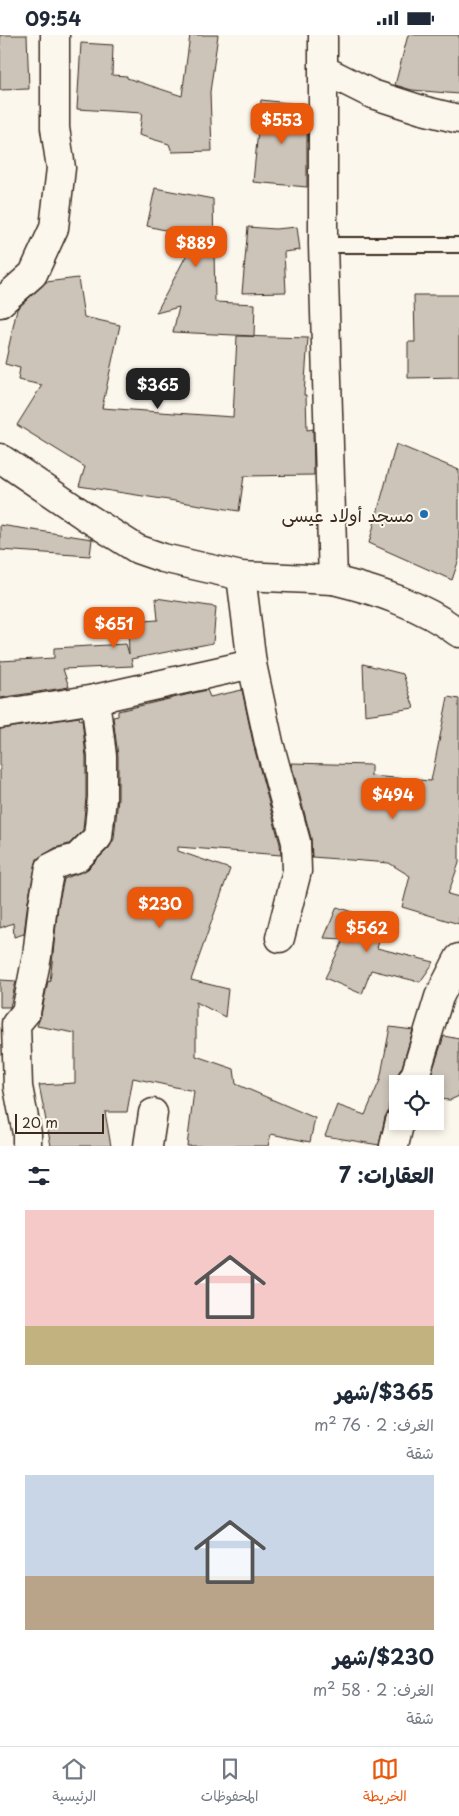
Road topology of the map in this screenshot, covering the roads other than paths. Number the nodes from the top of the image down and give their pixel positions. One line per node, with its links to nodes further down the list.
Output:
1 (55, 35): 7 (street)
2 (323, 35): 3 (street)
3 (324, 70): 4 (street); 5 (street)
4 (459, 119)
5 (323, 245): 6 (lane); 10 (street)
6 (459, 245)
7 (0, 303)
8 (0, 457): 9 (street)
9 (241, 576): 10 (street); 12 (street)
10 (333, 580): 11 (street)
11 (459, 633)
12 (252, 664): 13 (street); 15 (street)
13 (95, 699): 14 (street); 17 (street)
14 (0, 714)
15 (280, 938)
16 (459, 959): 18 (street)
17 (8, 1024): 21 (street)
18 (415, 1075)
19 (153, 1113): 22 (street)
20 (398, 1130): 23 (street)
21 (27, 1146)
22 (148, 1146)
23 (394, 1146)

